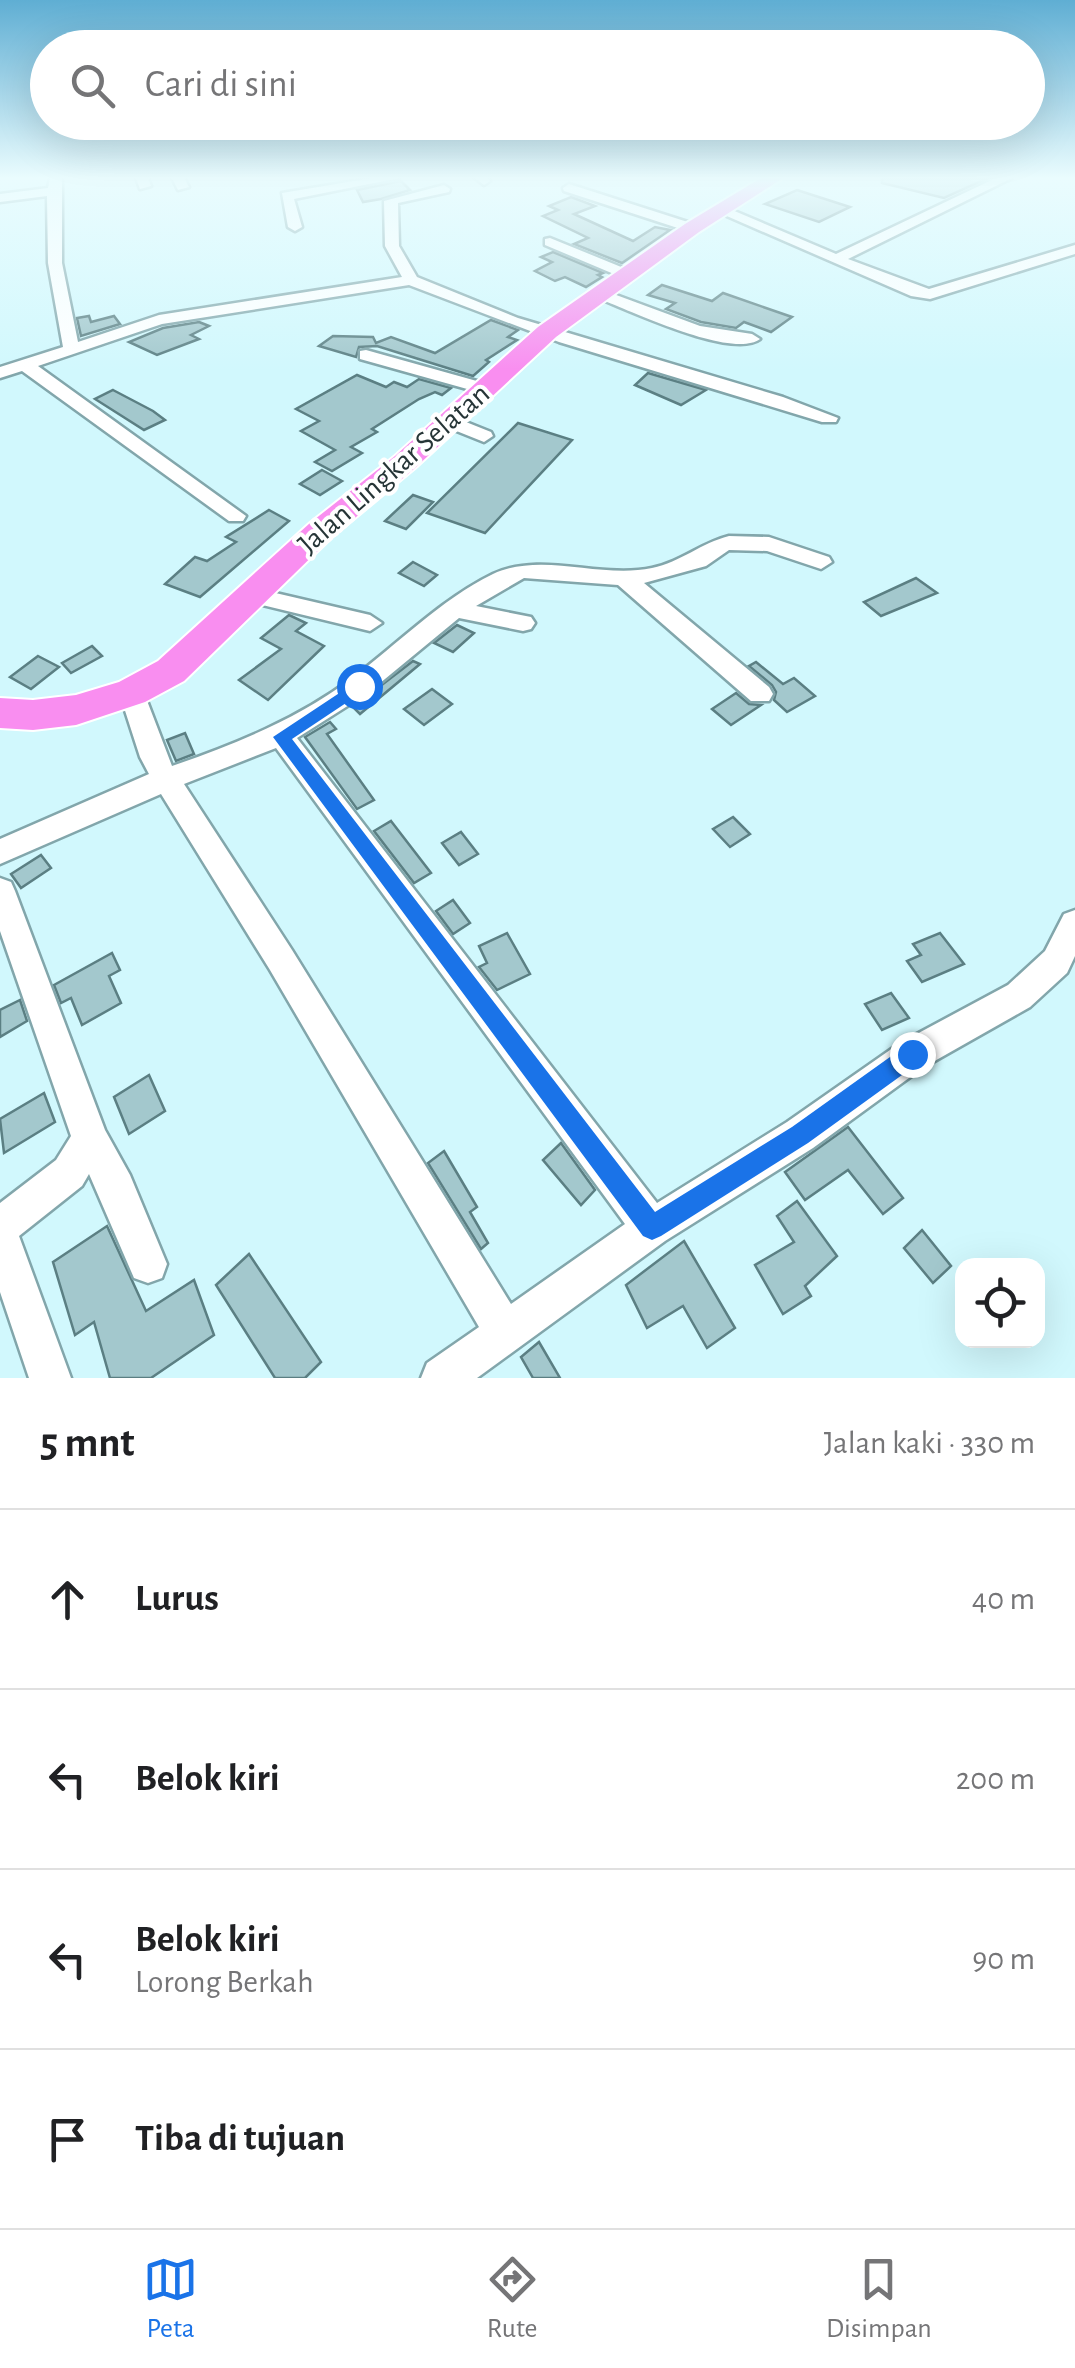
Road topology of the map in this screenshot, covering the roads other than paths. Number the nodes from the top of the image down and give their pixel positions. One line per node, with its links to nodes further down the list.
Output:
1 (57, 242): 14 (street)
2 (392, 242): 10 (street)
3 (550, 242): 9 (street)
4 (671, 242): 9 (highway, Jalan Lingkar Selatan)
5 (799, 242): 8 (street)
6 (871, 242): 8 (street)
7 (1075, 250): 8 (street)
8 (838, 258)
9 (626, 274): 11 (highway, Jalan Lingkar Selatan)
10 (411, 280): 12 (street); 14 (street)
11 (600, 294): 12 (highway, Jalan Lingkar Selatan); 13 (street)
12 (547, 332): 18 (highway, Jalan Lingkar Selatan); 19 (street)
13 (752, 339)
14 (71, 347): 16 (street)
15 (366, 355): 18 (street)
16 (25, 365): 17 (street); 22 (street)
17 (0, 372)
18 (485, 389): 20 (highway, Jalan Lingkar Selatan)
19 (830, 418)
20 (452, 422): 21 (street); 25 (highway, Jalan Lingkar Selatan)
21 (484, 436)
22 (236, 516)
23 (821, 562): 24 (street)
24 (624, 578): 26 (street); 30 (street)
25 (254, 596): 27 (street); 29 (highway, Jalan Lingkar Selatan)
26 (458, 610): 28 (street); 32 (street)
27 (370, 623)
28 (523, 623)
29 (132, 692): 31 (highway, Jalan Lingkar Selatan); 33 (street)
30 (760, 694)
31 (0, 713)
32 (282, 737): 33 (street); 39 (street)
33 (166, 780): 34 (street); 42 (street)
34 (0, 852)
35 (0, 891): 37 (street)
36 (1075, 924): 39 (street)
37 (90, 1139): 38 (street); 41 (street)
38 (0, 1227)
39 (652, 1228): 42 (street)
40 (0, 1236): 43 (street)
41 (148, 1264)
42 (506, 1334): 44 (street)
43 (50, 1378)
44 (442, 1378)

